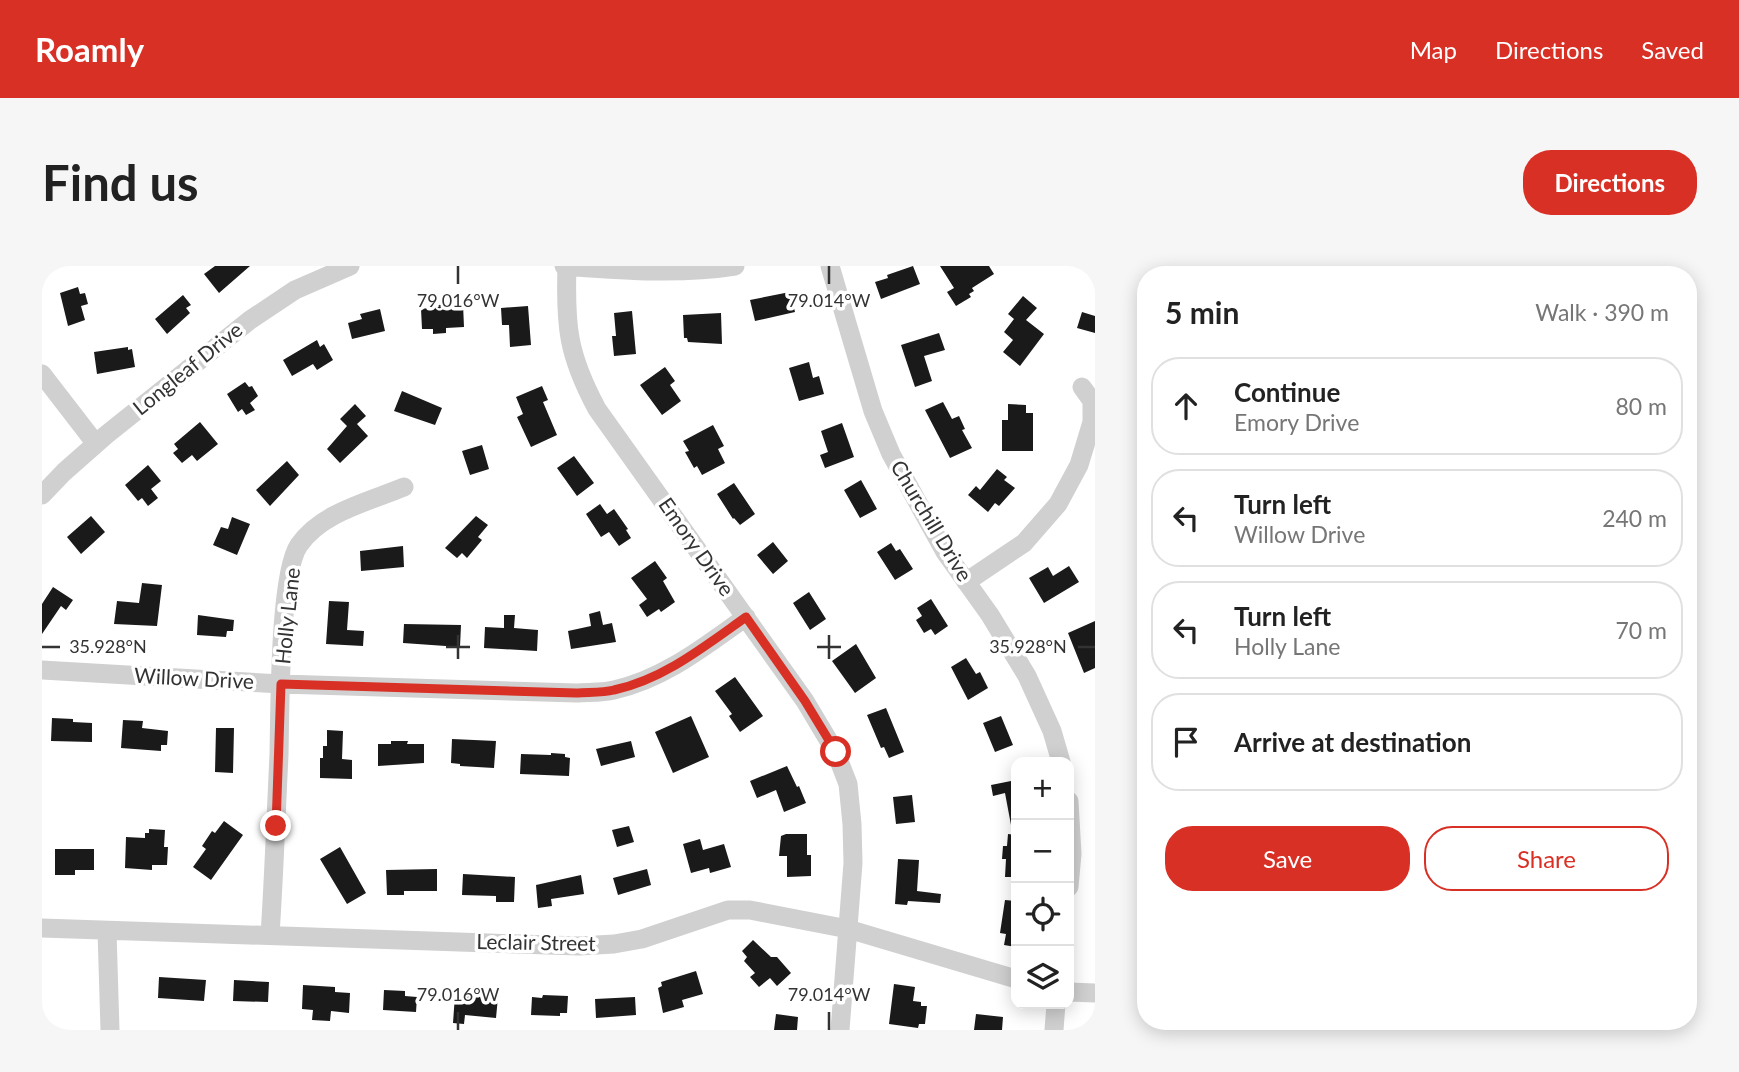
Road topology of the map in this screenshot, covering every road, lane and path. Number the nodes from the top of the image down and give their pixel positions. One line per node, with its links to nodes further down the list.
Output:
1 (350, 266): 7 (street, Longleaf Drive)
2 (566, 266): 3 (street); 11 (street, Emory Drive)
3 (735, 266)
4 (831, 266): 10 (street, Churchill Drive)
5 (42, 374): 7 (street)
6 (1082, 387): 10 (street)
7 (96, 444): 9 (street, Longleaf Drive)
8 (404, 487): 13 (street, Holly Lane)
9 (42, 495)
10 (966, 582): 14 (street, Churchill Drive)
11 (746, 617): 13 (street, Willow Drive); 18 (street, Emory Drive)
12 (42, 670): 13 (street, Willow Drive)
13 (281, 684): 20 (street, Holly Lane)
14 (1060, 757)
15 (1070, 820): 16 (street)
16 (1069, 883)
17 (42, 928): 19 (street, Leclair Street)
18 (848, 929): 20 (street, Leclair Street); 21 (street, Leclair Street); 26 (street, Emory Drive)
19 (107, 931): 20 (street, Leclair Street); 25 (street)
20 (270, 935)
21 (1011, 978)
22 (1074, 992): 23 (street)
23 (1095, 993)
24 (1056, 1009): 27 (street)
25 (110, 1030)
26 (840, 1030)
27 (1054, 1030)

